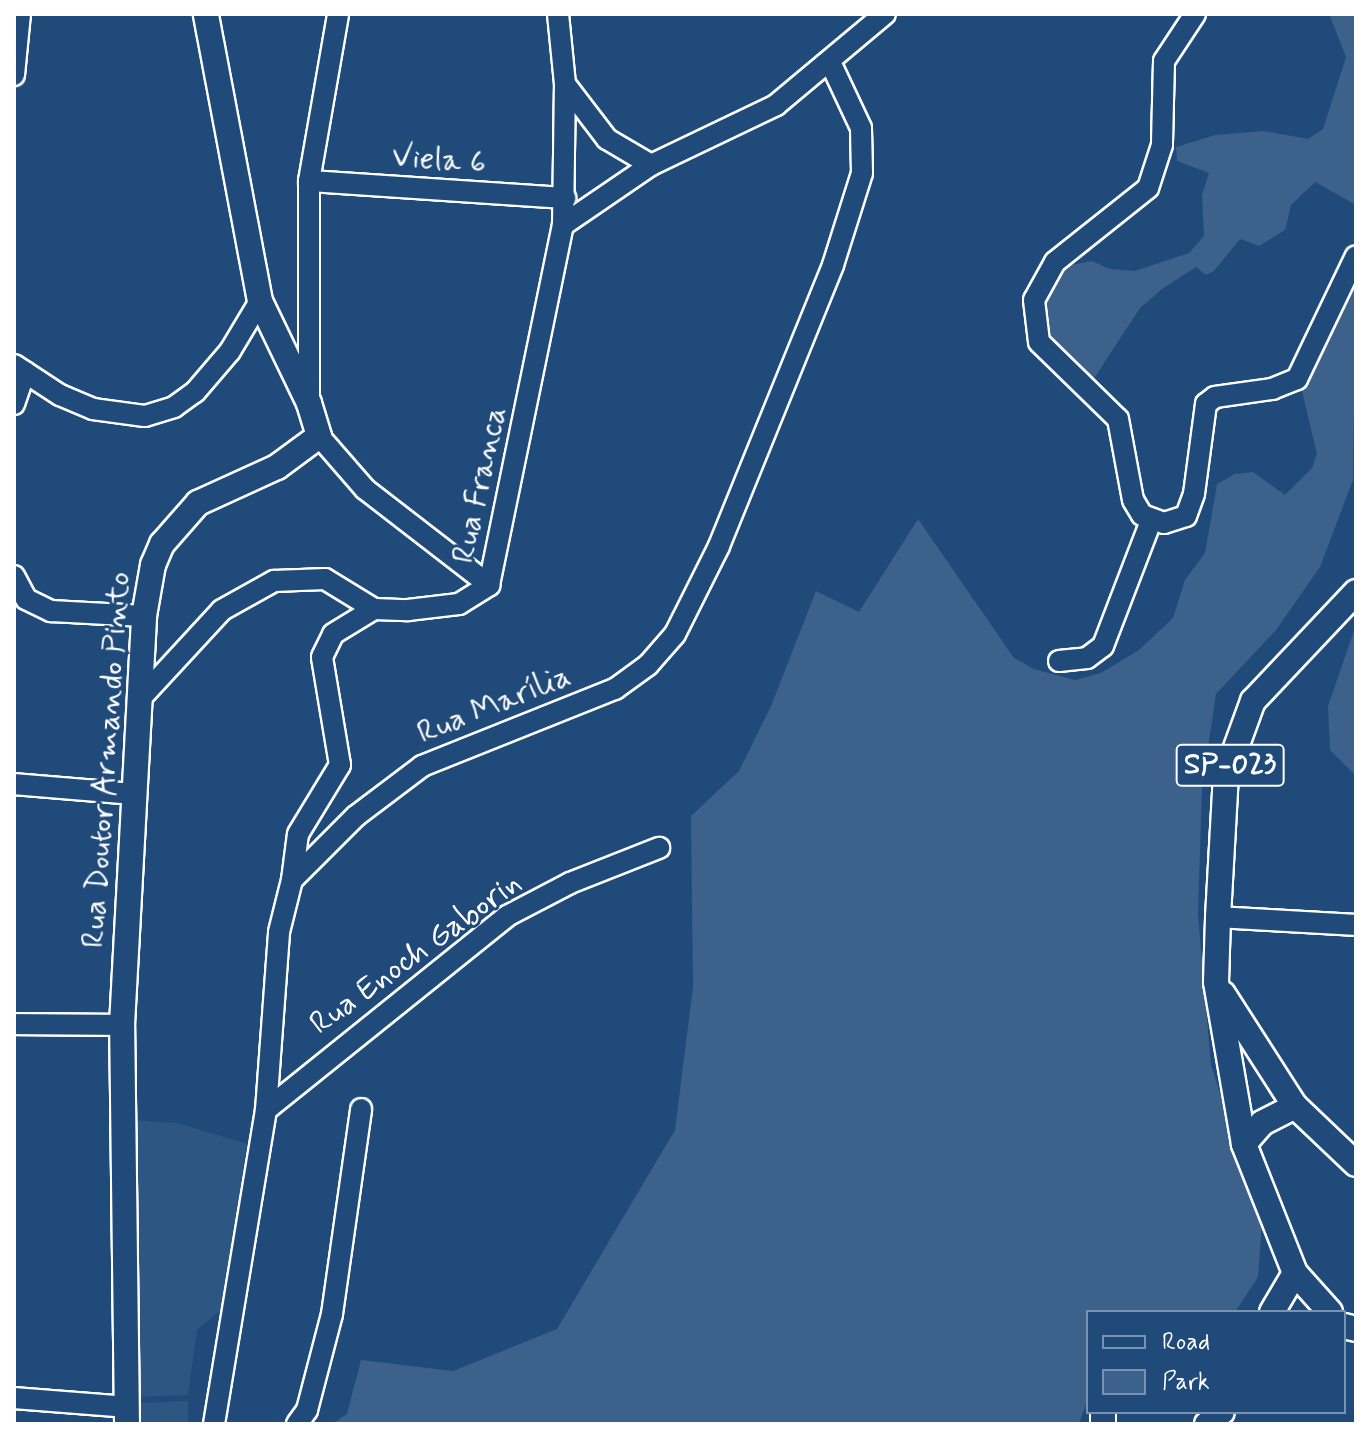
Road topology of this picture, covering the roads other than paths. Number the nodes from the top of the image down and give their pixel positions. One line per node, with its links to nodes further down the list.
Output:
1 (20, 14): 8 (street)
2 (206, 14): 15 (main road)
3 (338, 14): 11 (street)
4 (558, 14): 9 (street, Rua Franca)
5 (885, 14): 7 (street)
6 (1195, 14): 20 (street)
7 (831, 64): 10 (street); 31 (street, Rua Marília)
8 (14, 75)
9 (565, 84): 10 (street); 12 (street, Rua Franca)
10 (651, 165): 13 (street)
11 (309, 181): 12 (street, Viela 6); 17 (street)
12 (565, 198): 13 (street, Rua Franca)
13 (563, 225): 22 (street, Rua Franca)
14 (1356, 256): 20 (street)
15 (260, 301): 16 (street); 17 (main road)
16 (20, 368): 18 (street)
17 (309, 403): 19 (main road)
18 (14, 404)
19 (319, 436): 22 (street); 25 (main road, Rua Doutor Armando Pinto)
20 (1151, 521): 26 (street)
21 (14, 576): 25 (street)
22 (489, 585): 24 (street, Rua Franca)
23 (1356, 592): 32 (main road, SP-023)
24 (374, 609): 27 (street); 31 (street)
25 (144, 616): 27 (main road, Rua Doutor Armando Pinto)
26 (1059, 661)
27 (138, 701): 29 (main road, Rua Doutor Armando Pinto)
28 (14, 784): 29 (street)
29 (133, 794): 36 (main road, Rua Doutor Armando Pinto)
30 (659, 848): 39 (street, Rua Enoch Gaborin)
31 (292, 880): 39 (street)
32 (1218, 917): 33 (street); 34 (main road, SP-023)
33 (1356, 925)
34 (1216, 982): 37 (main road); 40 (main road, SP-023)
35 (14, 1024): 36 (street)
36 (122, 1025): 46 (main road, Rua Doutor Armando Pinto)
37 (1295, 1106): 40 (main road); 41 (main road)
38 (361, 1109): 48 (street)
39 (266, 1110): 47 (street)
40 (1244, 1144): 42 (main road, SP-023)
41 (1356, 1164)
42 (1295, 1273): 43 (main road); 44 (main road, SP-023)
43 (1273, 1310)
44 (1328, 1310)
45 (14, 1398): 46 (street)
46 (127, 1416)
47 (214, 1424)
48 (297, 1424)

